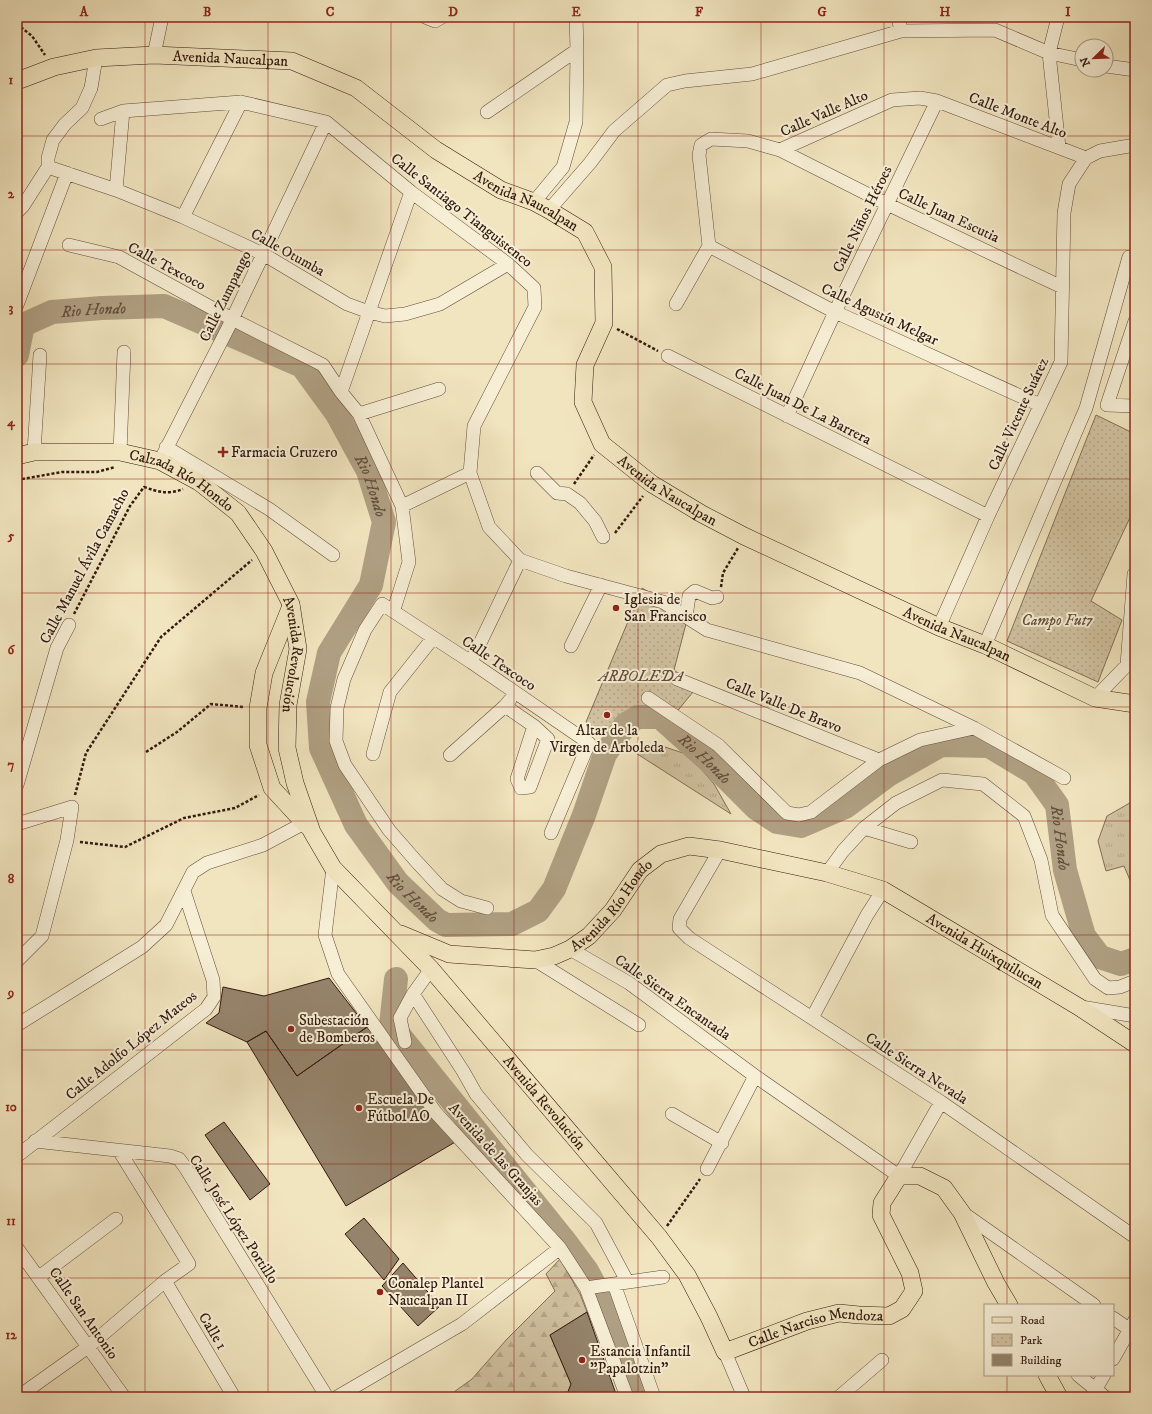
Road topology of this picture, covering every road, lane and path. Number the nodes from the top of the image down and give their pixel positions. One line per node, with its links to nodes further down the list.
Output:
1 (162, 17): 11 (street)
2 (425, 17): 3 (street)
3 (442, 17)
4 (576, 17): 9 (street)
5 (898, 17): 8 (street)
6 (1058, 17): 10 (street)
7 (17, 24): 14 (path)
8 (901, 31): 10 (street); 33 (street)
9 (577, 50): 21 (street); 33 (street)
10 (1049, 53): 13 (street); 25 (street)
11 (154, 55): 12 (main road, Avenida Naucalpan); 33 (main road, Avenida Naucalpan)
12 (96, 58): 14 (main road, Avenida Naucalpan); 28 (street)
13 (1074, 58)
14 (54, 67): 17 (main road, Avenida Naucalpan)
15 (1114, 67): 16 (street)
16 (1135, 70)
17 (17, 81)
18 (938, 101): 25 (street, Calle Monte Alto); 26 (street, Calle Valle Alto); 32 (street, Calle Niños Héroes)
19 (242, 102): 20 (street, Calle Santiago Tianguistenco); 23 (street, Calle Santiago Tianguistenco); 35 (street)
20 (123, 111): 22 (street, Calle Santiago Tianguistenco); 30 (street)
21 (487, 112)
22 (101, 119)
23 (326, 122): 31 (street, Calle Santiago Tianguistenco); 38 (street, Calle Zumpango)
24 (1135, 146): 27 (street)
25 (1059, 147): 27 (street, Calle Monte Alto)
26 (780, 150): 32 (street, Calle Juan Escutia); 37 (street, Calle Valle Alto)
27 (1086, 158): 41 (street, Calle Vicente Suárez)
28 (48, 167): 29 (street, Calle Otumba); 34 (street)
29 (66, 174): 30 (street, Calle Otumba); 43 (street)
30 (116, 190): 35 (street, Calle Otumba)
31 (411, 192): 40 (street, Calle Santiago Tianguistenco); 44 (street)
32 (887, 204): 41 (street, Calle Juan Escutia); 45 (street, Calle Niños Héroes)
33 (542, 206): 48 (main road, Avenida Naucalpan)
34 (17, 212)
35 (183, 217): 38 (street, Calle Otumba)
36 (69, 245): 47 (street, Calle Texcoco)
37 (709, 246): 42 (street); 45 (street, Calle Agustín Melgar)
38 (263, 254): 44 (street, Calle Otumba); 47 (street, Calle Zumpango)
39 (1130, 257): 86 (street)
40 (508, 264): 44 (street, Calle Otumba); 65 (street, Calle Santiago Tianguistenco)
41 (1062, 287): 54 (street, Calle Vicente Suárez)
42 (676, 304)
43 (17, 305)
44 (369, 312): 53 (street)
45 (834, 312): 54 (street, Calle Agustín Melgar); 57 (street, Calle Niños Héroes)
46 (1135, 321): 55 (street)
47 (230, 323): 53 (street, Calle Texcoco); 61 (street, Calle Zumpango)
48 (604, 323): 51 (path); 58 (main road, Avenida Naucalpan)
49 (124, 352): 60 (street)
50 (40, 355): 59 (street)
51 (668, 356): 57 (street, Calle Juan De La Barrera)
52 (439, 389): 56 (street)
53 (341, 392): 56 (street, Calle Texcoco)
54 (1040, 405): 71 (street, Calle Vicente Suárez)
55 (1135, 406)
56 (358, 414): 70 (street, Calle Texcoco)
57 (787, 416): 71 (street, Calle Juan De La Barrera)
58 (602, 444): 68 (main road, Avenida Naucalpan); 69 (path)
59 (34, 452): 60 (main road, Calzada Río Hondo); 62 (main road, Calzada Río Hondo)
60 (120, 452): 63 (main road, Calzada Río Hondo)
61 (163, 454): 63 (main road, Calzada Río Hondo); 67 (main road, Calzada Río Hondo); 75 (street)
62 (17, 456)
63 (139, 456): 66 (path)
64 (537, 473): 69 (street)
65 (470, 474): 70 (street); 76 (street, Calle Santiago Tianguistenco)
66 (17, 480)
67 (199, 482): 74 (main road, Calzada Río Hondo); 83 (path, Calle Manuel Ávila Camacho)
68 (652, 484): 72 (main road, Avenida Naucalpan); 73 (path)
69 (567, 494): 73 (street)
70 (402, 506): 81 (street, Calle Texcoco)
71 (988, 516): 84 (street, Calle Vicente Suárez)
72 (744, 536): 79 (path); 84 (main road, Avenida Naucalpan)
73 (603, 537)
74 (264, 551): 80 (main road, Calzada Río Hondo); 106 (path)
75 (332, 555)
76 (520, 560): 78 (street, Calle Santiago Tianguistenco); 88 (street)
77 (1134, 574): 89 (street)
78 (601, 585): 82 (street, Calle Santiago Tianguistenco); 87 (street)
79 (717, 596): 82 (street)
80 (291, 604): 96 (main road, Avenida Revolución); 108 (main road, Avenida Revolución)
81 (387, 607): 85 (street, Calle Texcoco); 118 (street)
82 (686, 617): 98 (street, Calle Santiago Tianguistenco)
83 (69, 625): 104 (street, Calle Manuel Ávila Camacho)
84 (939, 627): 86 (main road, Avenida Naucalpan)
85 (433, 638): 88 (street, Calle Texcoco); 100 (street)
86 (985, 645): 93 (main road, Avenida Naucalpan)
87 (571, 646)
88 (471, 662): 91 (street, Calle Texcoco)
89 (1131, 664): 93 (street)
90 (677, 679): 102 (street, Calle Valle De Bravo)
91 (515, 694): 95 (street); 110 (street, Calle Texcoco)
92 (648, 698): 102 (street)
93 (1095, 698): 94 (main road, Avenida Naucalpan)
94 (1135, 704)
95 (505, 706): 97 (street); 101 (street)
96 (258, 708): 99 (path); 105 (main road, Avenida Revolución)
97 (534, 726): 97 (street)
98 (974, 728): 102 (street); 103 (street, Calle Santiago Tianguistenco)
99 (146, 752)
100 (373, 754)
101 (450, 755)
102 (879, 760)
103 (1064, 778)
104 (17, 785)
105 (272, 788): 108 (main road, Avenida Revolución); 111 (path)
106 (72, 807): 107 (street); 111 (street)
107 (17, 824)
108 (308, 827): 114 (main road, Avenida Revolución); 117 (street)
109 (864, 828): 112 (street); 115 (street); 125 (street)
110 (551, 833)
111 (67, 840): 123 (street)
112 (911, 842)
113 (720, 850): 115 (main road, Avenida Río Hondo); 120 (main road, Avenida Río Hondo); 129 (street, Calle Sierra Nevada)
114 (333, 868): 119 (main road, Avenida Revolución); 148 (street, Avenida de las Granjas)
115 (827, 873): 116 (main road, Avenida Huixquilucan)
116 (884, 890): 127 (main road, Avenida Huixquilucan); 129 (street)
117 (184, 891): 130 (street); 137 (street, Calle Adolfo López Mateos)
118 (487, 908)
119 (396, 932): 121 (main road, Avenida Río Hondo); 124 (main road, Avenida Revolución)
120 (570, 949): 122 (main road, Avenida Río Hondo); 134 (street, Calle Sierra Encantada)
121 (449, 954): 122 (main road, Avenida Río Hondo); 124 (main road)
122 (535, 960): 131 (street)
123 (17, 961)
124 (430, 970): 126 (street); 145 (main road, Avenida Revolución)
125 (1135, 981)
126 (412, 994): 132 (street); 152 (street)
127 (1079, 1007): 128 (street); 133 (main road, Avenida Huixquilucan)
128 (1135, 1016)
129 (812, 1018): 135 (street, Calle Sierra Nevada)
130 (17, 1025)
131 (639, 1025)
132 (405, 1042)
133 (1135, 1044)
134 (755, 1076): 138 (street); 142 (street, Calle Sierra Encantada)
135 (941, 1102): 142 (street); 146 (street, Calle Sierra Nevada)
136 (672, 1114): 138 (street)
137 (35, 1141): 139 (street, Calle José López Portillo); 140 (street, Calle Adolfo López Mateos)
138 (722, 1143): 141 (street)
139 (120, 1152): 151 (street); 170 (street, Calle José López Portillo)
140 (17, 1156)
141 (707, 1169): 145 (path)
142 (899, 1176): 143 (main road); 160 (main road, Calle Narciso Mendoza)
143 (962, 1213): 155 (main road); 156 (street)
144 (116, 1219): 149 (street)
145 (658, 1237): 160 (main road, Avenida Revolución)
146 (1135, 1237)
147 (17, 1248): 149 (street, Calle San Antonio)
148 (560, 1248): 154 (street, Avenida de las Granjas); 171 (street)
149 (38, 1277): 159 (street, Calle San Antonio)
150 (663, 1277): 152 (street)
151 (165, 1281): 159 (street); 169 (street, Calle 1)
152 (628, 1281): 153 (street)
153 (614, 1284): 154 (street); 173 (street)
154 (592, 1287): 172 (street, Avenida de las Granjas)
155 (1008, 1304)
156 (1093, 1304)
157 (1114, 1318): 158 (street)
158 (1133, 1328): 161 (street)
159 (88, 1347): 167 (street); 168 (street, Calle San Antonio)
160 (725, 1352): 174 (street, Avenida Revolución)
161 (1114, 1357)
162 (882, 1360): 175 (street)
163 (1048, 1376): 176 (main road)
164 (1079, 1376): 166 (street)
165 (1104, 1376): 166 (street)
166 (1097, 1395)
167 (18, 1397)
168 (124, 1397)
169 (234, 1397)
170 (327, 1397)
171 (337, 1397)
172 (627, 1397)
173 (654, 1397)
174 (744, 1397)
175 (839, 1397)
176 (1059, 1397)

